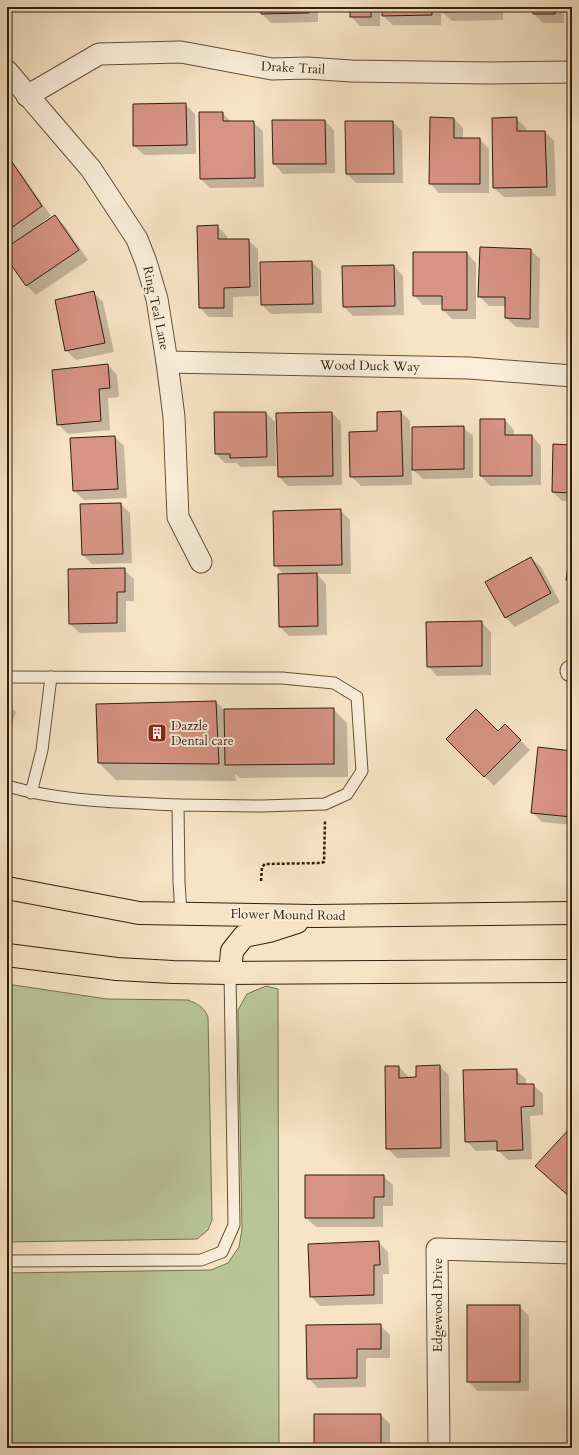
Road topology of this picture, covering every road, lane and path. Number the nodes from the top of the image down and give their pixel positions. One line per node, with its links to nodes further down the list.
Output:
1 (7, 71): 3 (street, Ring Teal Lane)
2 (572, 72): 3 (street, Drake Trail)
3 (27, 96): 4 (street, Ring Teal Lane)
4 (167, 362): 5 (street, Wood Duck Way); 6 (street, Ring Teal Lane)
5 (572, 376)
6 (201, 562)
7 (7, 677): 8 (lane)
8 (51, 677): 10 (lane); 11 (lane)
9 (7, 786): 10 (lane)
10 (31, 793): 12 (lane)
11 (325, 804): 12 (lane); 13 (path)
12 (178, 805): 16 (lane)
13 (261, 881)
14 (7, 888): 16 (main road, Flower Mound Road)
15 (572, 913): 17 (main road, Flower Mound Road)
16 (182, 914): 17 (main road, Flower Mound Road)
17 (315, 916): 20 (main road)
18 (7, 955): 20 (main road)
19 (572, 971): 20 (main road)
20 (230, 973): 22 (lane)
21 (572, 1253): 23 (street, Edgewood Drive)
22 (7, 1260)
23 (438, 1448)

